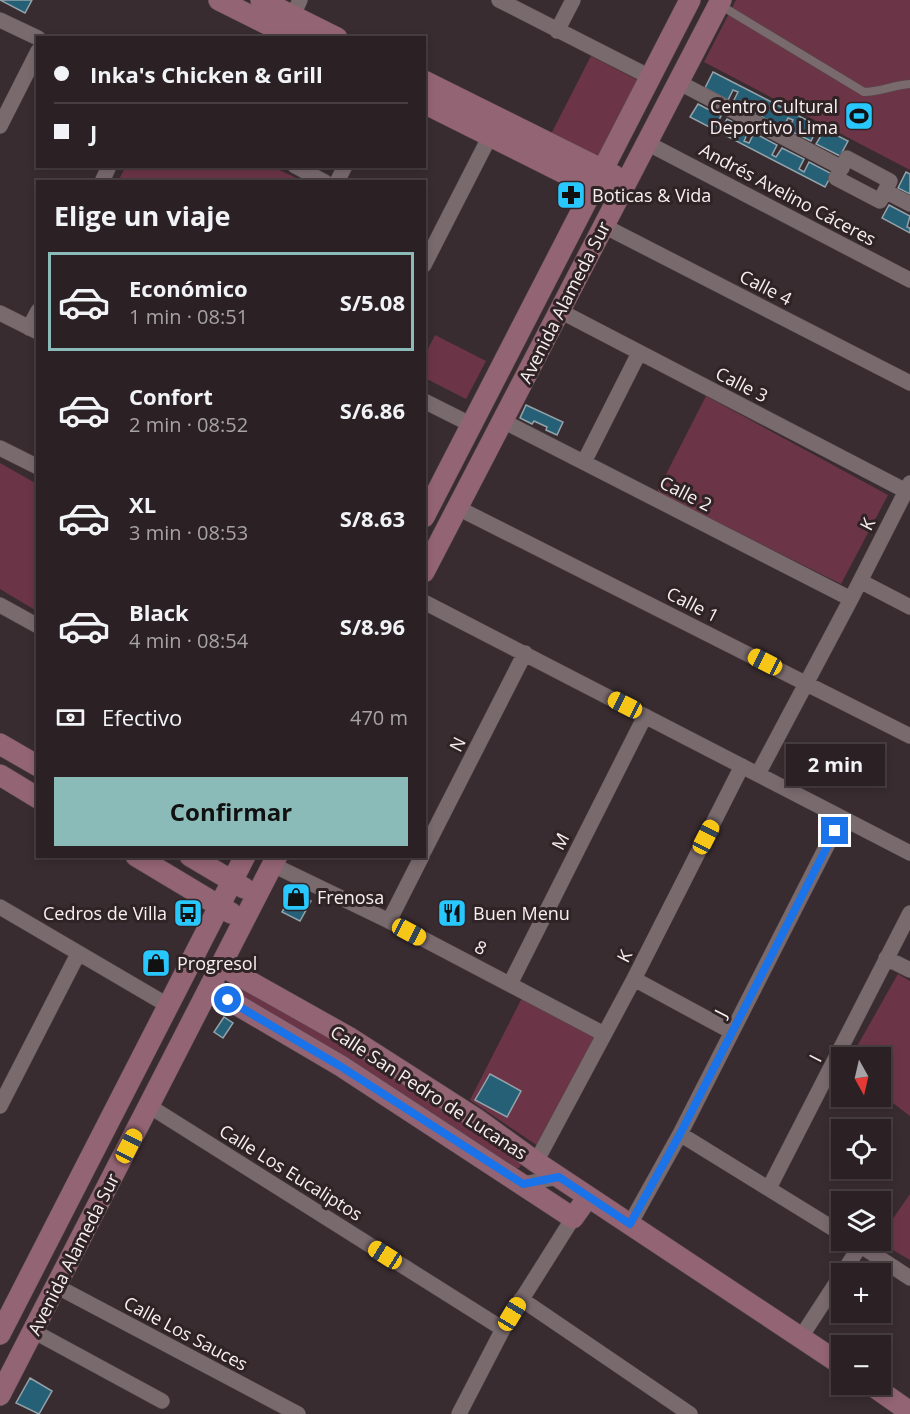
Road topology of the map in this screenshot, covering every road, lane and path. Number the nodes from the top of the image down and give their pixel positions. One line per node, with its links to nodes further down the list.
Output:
1 (219, 0): 8 (main road)
2 (261, 0): 8 (main road)
3 (499, 0): 9 (street)
4 (573, 0): 9 (street)
5 (690, 0): 13 (main road, Avenida Alameda Sur)
6 (720, 2): 15 (main road, Avenida Alameda Sur); 16 (lane)
7 (0, 20): 11 (street)
8 (293, 21): 10 (main road)
9 (557, 31): 13 (street)
10 (332, 36)
11 (36, 37)
12 (36, 55): 18 (street)
13 (650, 77): 23 (main road, Avenida Alameda Sur)
14 (426, 82): 23 (main road)
15 (678, 82): 20 (main road, Avenida Alameda Sur); 22 (street)
16 (910, 84)
17 (426, 103): 19 (main road)
18 (0, 126)
19 (490, 136): 23 (main road); 29 (street)
20 (647, 142): 25 (main road, Avenida Alameda Sur); 30 (street, Andrés Avelino Cáceres)
21 (299, 168): 24 (street)
22 (842, 168): 26 (street); 26 (street)
23 (599, 179): 25 (main road); 38 (main road, Avenida Alameda Sur)
24 (321, 180)
25 (622, 191): 28 (main road, Avenida Alameda Sur)
26 (885, 191): 27 (street)
27 (910, 204)
28 (604, 226): 31 (main road, Avenida Alameda Sur); 35 (street, Calle 4)
29 (426, 261)
30 (910, 280)
31 (560, 311): 34 (street, Calle 3); 37 (main road, Avenida Alameda Sur)
32 (0, 313): 33 (street)
33 (33, 330)
34 (639, 352): 40 (street); 42 (street, Calle 3)
35 (910, 383)
36 (426, 402): 38 (street)
37 (503, 421): 40 (street, Calle 2); 43 (main road, Avenida Alameda Sur)
38 (472, 425): 44 (main road, Avenida Alameda Sur)
39 (0, 448): 41 (street)
40 (584, 462): 47 (street, Calle 2)
41 (36, 466)
42 (908, 487): 46 (street, K)
43 (458, 508): 45 (main road, Avenida Alameda Sur); 53 (street, Calle 1)
44 (426, 513)
45 (426, 568)
46 (860, 581): 47 (street, K); 50 (street)
47 (851, 599): 53 (street, K)
48 (426, 603): 52 (street)
49 (0, 605): 51 (street)
50 (910, 606)
51 (36, 625)
52 (525, 653): 54 (street); 63 (street, N)
53 (807, 683): 55 (street, Calle 1); 59 (street, K)
54 (645, 716): 58 (street); 82 (street, M)
55 (910, 736)
56 (0, 744): 57 (main road)
57 (36, 765)
58 (742, 766): 59 (street); 81 (street, K)
59 (758, 774): 62 (street)
60 (0, 775): 61 (main road)
61 (36, 797)
62 (841, 818): 64 (street); 85 (street, J)
63 (426, 847)
64 (910, 853)
65 (139, 858): 72 (main road)
66 (193, 858): 70 (main road)
67 (244, 858): 70 (main road, Avenida Alameda Sur)
68 (421, 858): 76 (street)
69 (275, 861): 71 (main road, Avenida Alameda Sur); 76 (street, 8)
70 (232, 881): 71 (main road); 72 (main road, Avenida Alameda Sur)
71 (258, 895): 75 (main road, Avenida Alameda Sur)
72 (219, 906): 75 (main road); 84 (main road, Avenida Alameda Sur)
73 (0, 908): 77 (street)
74 (910, 913): 78 (street, I)
75 (245, 921): 79 (main road, Avenida Alameda Sur)
76 (389, 921): 82 (street, 8)
77 (78, 954): 84 (street); 87 (street)
78 (886, 958): 80 (street); 93 (street, I)
79 (222, 966): 83 (main road, Avenida Alameda Sur); 90 (main road, Calle San Pedro de Lucanas)
80 (910, 970)
81 (634, 979): 85 (street); 86 (street, K)
82 (510, 984): 86 (street, 8)
83 (210, 989): 88 (main road, Avenida Alameda Sur); 92 (main road, Calle San Pedro de Lucanas)
84 (169, 1006): 103 (main road, Avenida Alameda Sur)
85 (732, 1032): 89 (street, J)
86 (604, 1034): 90 (street, K)
87 (0, 1106)
88 (149, 1106): 100 (main road, Avenida Alameda Sur); 104 (street, Calle Los Eucaliptos)
89 (680, 1134): 93 (street); 96 (street, J)
90 (536, 1162): 91 (main road, Calle San Pedro de Lucanas)
91 (559, 1177): 92 (street); 94 (main road, Calle San Pedro de Lucanas)
92 (523, 1184): 95 (main road, Calle San Pedro de Lucanas)
93 (769, 1188): 97 (street)
94 (588, 1197): 95 (main road); 96 (main road, Calle San Pedro de Lucanas)
95 (573, 1218): 102 (street)
96 (630, 1224): 106 (main road, Calle San Pedro de Lucanas)
97 (831, 1227)
98 (868, 1251): 99 (street)
99 (910, 1278)
100 (56, 1286): 105 (main road, Avenida Alameda Sur); 112 (street, Calle Los Sauces)
101 (831, 1291): 106 (street)
102 (521, 1299): 104 (street); 114 (street)
103 (3, 1323)
104 (503, 1329): 113 (street)
105 (33, 1331): 108 (main road, Avenida Alameda Sur); 110 (street)
106 (801, 1337): 107 (main road, Calle San Pedro de Lucanas)
107 (831, 1357)
108 (0, 1395)
109 (886, 1395): 111 (main road)
110 (162, 1401)
111 (910, 1412)
112 (298, 1414)
113 (459, 1414)
114 (690, 1414)

